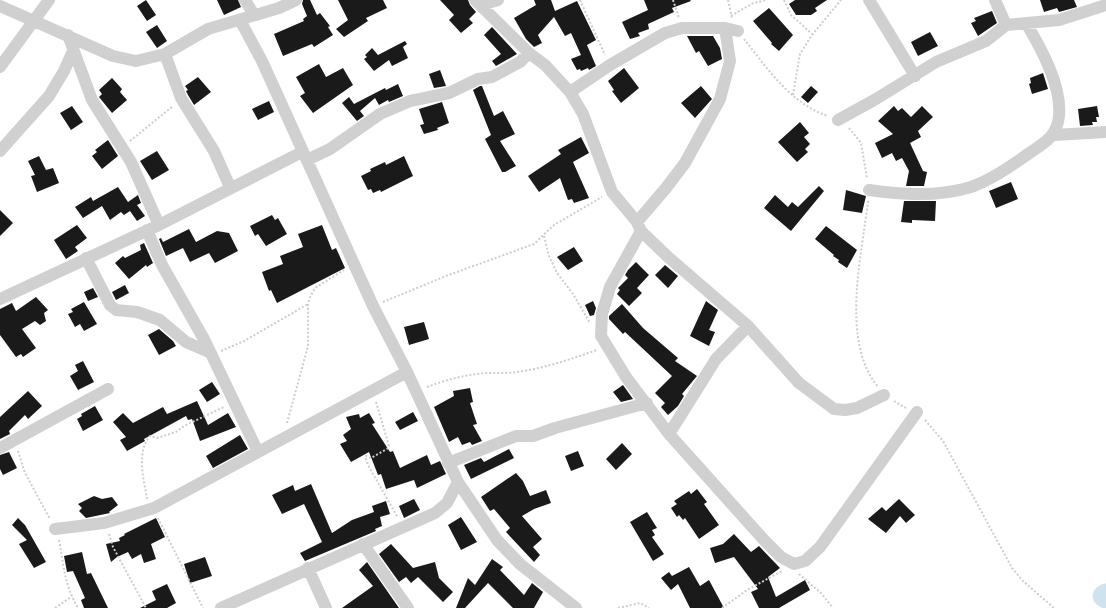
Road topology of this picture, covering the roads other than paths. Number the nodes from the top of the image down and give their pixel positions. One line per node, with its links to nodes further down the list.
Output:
1 (49, 0): 12 (street)
2 (245, 0): 10 (street)
3 (296, 0): 10 (street)
4 (498, 0): 7 (street)
5 (869, 0): 22 (street)
6 (994, 0): 14 (street)
7 (478, 2): 19 (street)
8 (1106, 5): 13 (street)
9 (0, 6): 12 (street)
10 (254, 15): 11 (street)
11 (240, 20): 20 (street); 28 (street)
12 (35, 21): 17 (street); 21 (street)
13 (1026, 23): 14 (street); 26 (street)
14 (1006, 25): 22 (street)
15 (725, 28): 16 (street); 23 (street); 32 (street)
16 (738, 31)
17 (68, 35): 18 (street); 20 (street)
18 (73, 51): 27 (street); 31 (street)
19 (528, 53): 23 (street); 28 (street)
20 (165, 54): 29 (street)
21 (0, 67)
22 (915, 76): 24 (street)
23 (570, 92): 32 (street)
24 (838, 120)
25 (1106, 132): 26 (street)
26 (1054, 135): 30 (street)
27 (0, 151)
28 (305, 156): 29 (street); 38 (street)
29 (230, 187): 31 (street)
30 (869, 190)
31 (159, 225): 33 (street)
32 (639, 227): 36 (street); 41 (street)
33 (148, 230): 34 (street); 37 (street)
34 (86, 258): 35 (street); 37 (street)
35 (0, 299)
36 (748, 326): 40 (street); 43 (street)
37 (210, 353): 45 (street)
38 (407, 372): 45 (street); 46 (street)
39 (108, 389): 44 (street)
40 (884, 395)
41 (647, 403): 43 (street); 46 (street)
42 (917, 412): 43 (street)
43 (670, 434)
44 (0, 448)
45 (258, 452): 48 (street)
46 (448, 463): 47 (street)
47 (458, 482): 49 (street); 54 (street)
48 (56, 529)
49 (363, 544): 50 (street); 53 (street)
50 (308, 568): 51 (street); 52 (street)
51 (221, 608)
52 (326, 608)
53 (408, 608)
54 (576, 608)

